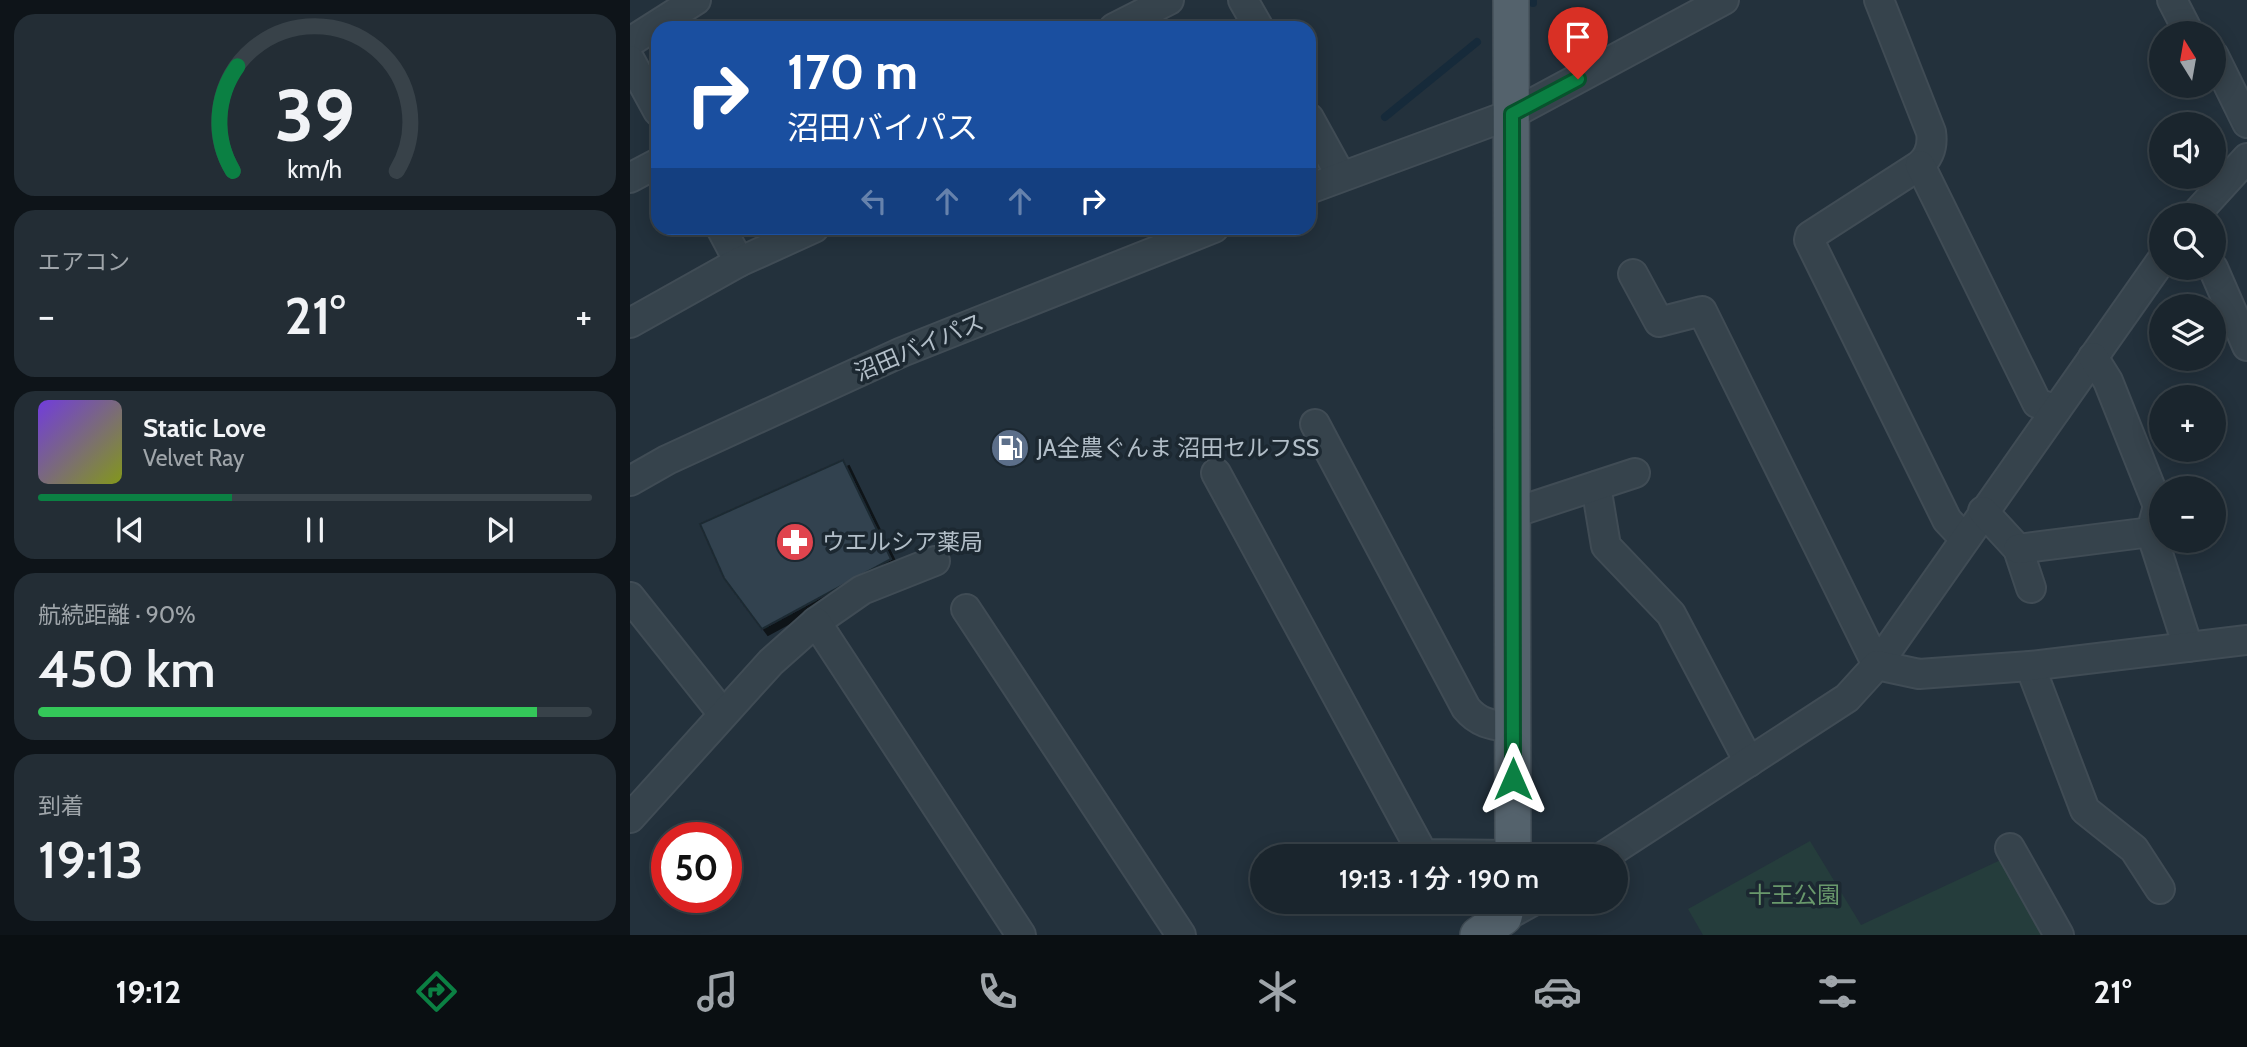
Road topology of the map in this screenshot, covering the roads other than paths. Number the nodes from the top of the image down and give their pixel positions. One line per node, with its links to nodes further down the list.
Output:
1 (696, 0): 9 (street)
2 (1169, 0): 10 (street)
3 (1243, 0): 11 (street)
4 (1511, 0): 20 (main road)
5 (1724, 0): 20 (street)
6 (1879, 0): 25 (street)
7 (2172, 0): 12 (street)
8 (2186, 0): 13 (street)
9 (663, 21)
10 (1128, 21)
11 (1255, 21)
12 (2183, 21)
13 (2196, 21)
14 (651, 29): 15 (street)
15 (630, 42)
16 (630, 60): 18 (street)
17 (2226, 80): 21 (street)
18 (651, 98)
19 (2221, 98): 23 (street)
20 (1512, 114): 27 (street); 49 (main road)
21 (2247, 123)
22 (1316, 131): 27 (street)
23 (2247, 150)
24 (2247, 158): 30 (street)
25 (1920, 165): 41 (street); 51 (street)
26 (651, 167): 28 (street)
27 (1341, 176): 29 (street)
28 (630, 178)
29 (1316, 187)
30 (2206, 203)
31 (725, 235): 34 (street)
32 (799, 235): 34 (street)
33 (1196, 235): 45 (street, 沼田バイパス)
34 (739, 262): 38 (street)
35 (1633, 274): 61 (street)
36 (2149, 278): 40 (street)
37 (2218, 280): 39 (street)
38 (630, 323)
39 (2247, 346)
40 (2093, 357): 41 (street); 46 (street)
41 (2056, 410): 48 (street)
42 (1315, 424): 64 (street)
43 (1216, 473): 67 (street)
44 (1635, 473): 47 (street)
45 (630, 481)
46 (2149, 484)
47 (1596, 486): 49 (street); 65 (street)
48 (1983, 512): 51 (street); 52 (street)
49 (1513, 513): 64 (main road)
50 (2149, 533): 52 (street)
51 (1965, 539): 61 (street)
52 (2018, 549): 55 (street)
53 (2157, 553): 60 (street)
54 (935, 561): 58 (street)
55 (2031, 588)
56 (630, 597): 63 (street)
57 (966, 608): 73 (street)
58 (816, 622): 63 (street); 72 (street)
59 (2247, 640): 60 (street)
60 (2188, 647): 62 (street)
61 (1877, 665): 62 (street); 65 (street)
62 (2030, 666): 71 (street)
63 (723, 714): 66 (street)
64 (1513, 728): 68 (main road)
65 (1749, 762): 69 (street)
66 (630, 818)
67 (1418, 844)
68 (1513, 844)
69 (1623, 844)
70 (2010, 848): 74 (street)
71 (2160, 889)
72 (1021, 935)
73 (1181, 935)
74 (2059, 935)

